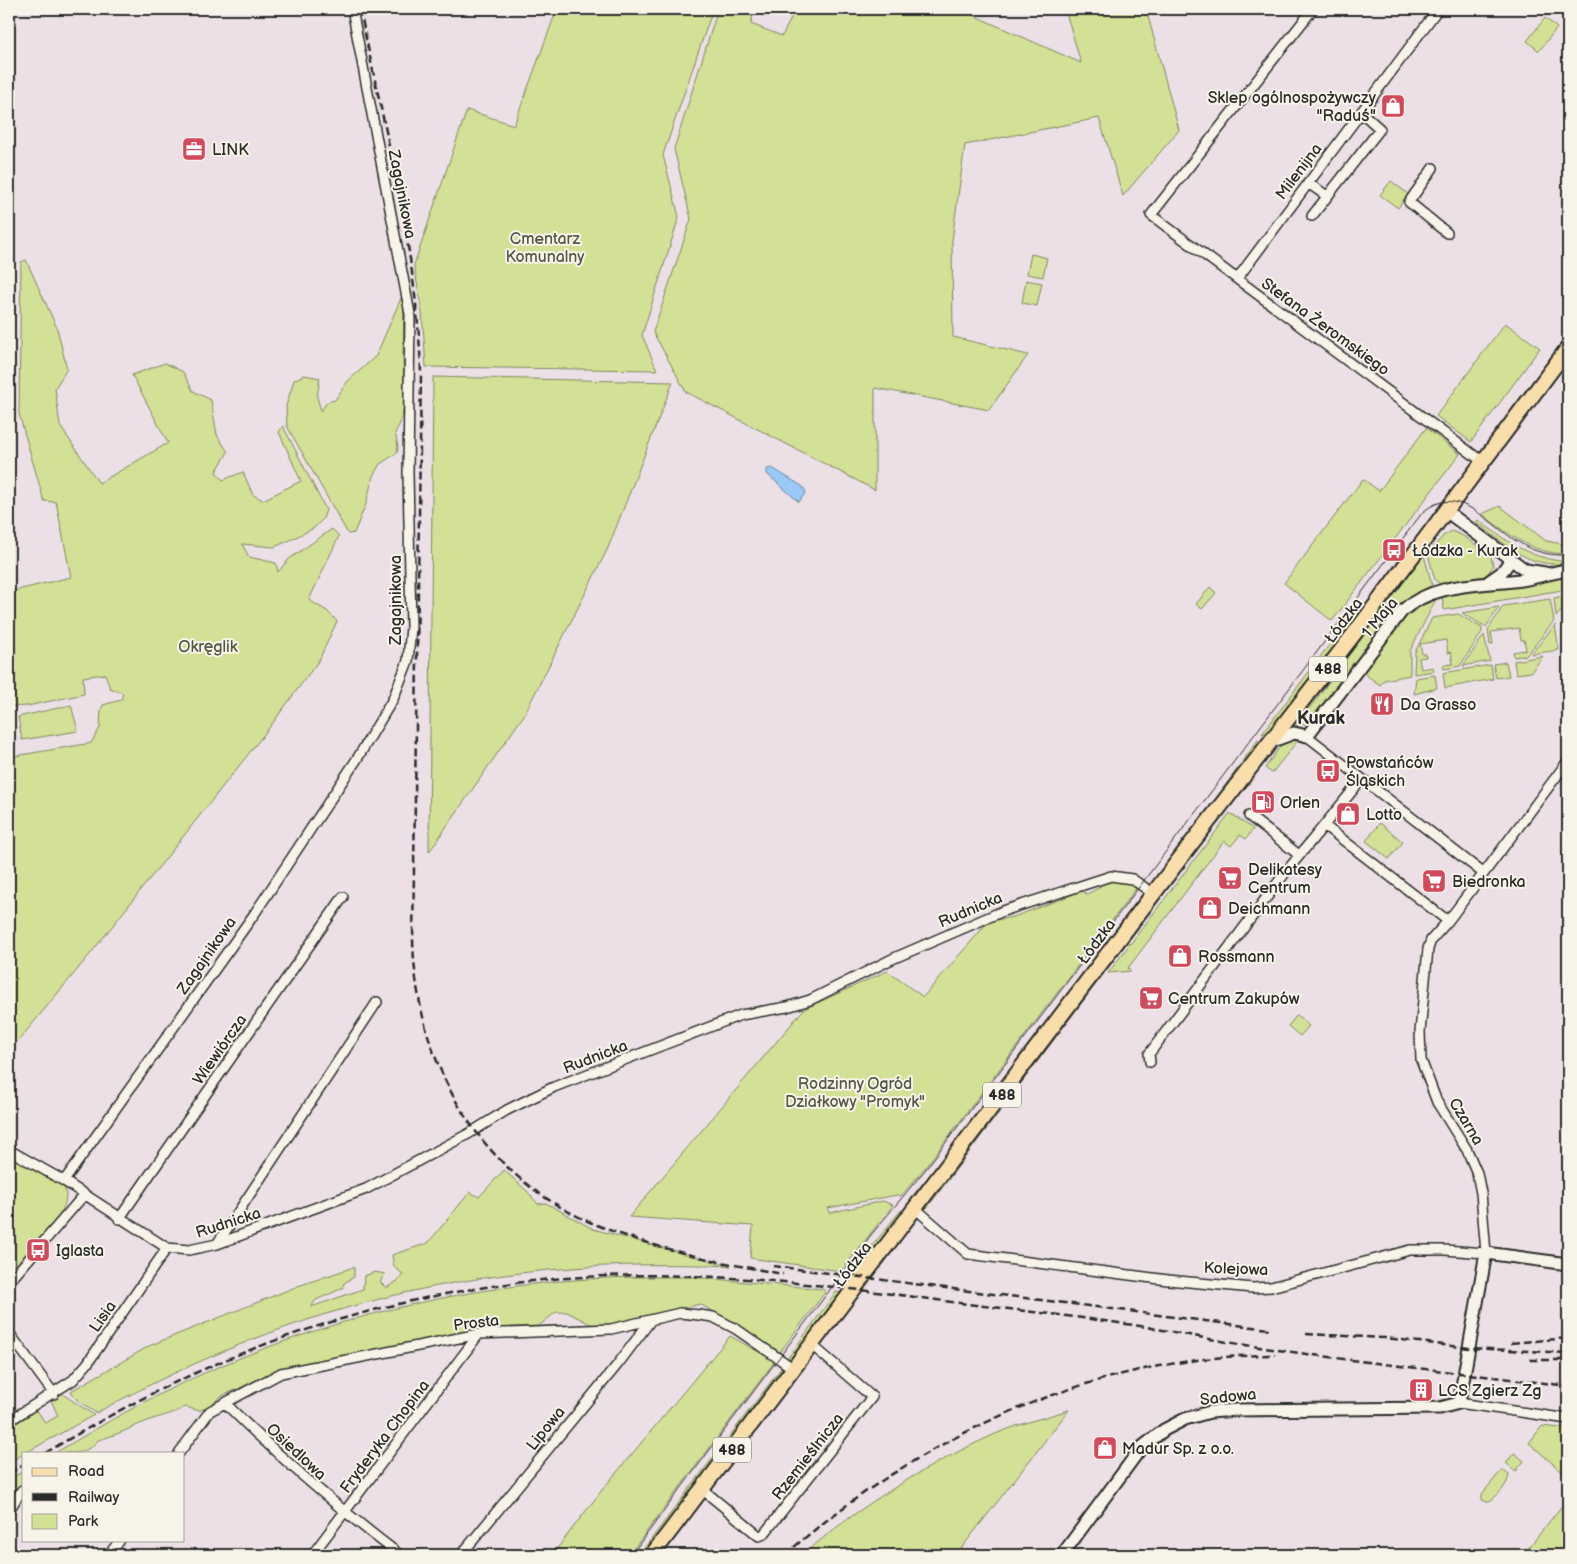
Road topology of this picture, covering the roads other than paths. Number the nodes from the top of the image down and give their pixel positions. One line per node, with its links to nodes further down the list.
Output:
1 (352, 9): 32 (street, Zagajnikowa)
2 (1313, 9): 10 (street, Stefana Żeromskiego)
3 (1438, 9): 4 (street, Milenijna)
4 (1361, 112): 6 (street, Milenijna); 7 (street)
5 (1433, 168): 9 (street)
6 (1308, 183): 7 (street); 10 (street, Milenijna)
7 (1327, 196): 8 (street)
8 (1312, 216)
9 (1447, 232)
10 (1237, 280): 12 (street, Stefana Żeromskiego)
11 (1568, 348): 12 (main road, Łódzka / 488)
12 (1483, 462): 13 (main road, Łódzka / 488)
13 (1446, 511): 14 (street, 1 Maja); 19 (main road, Łódzka / 488)
14 (1512, 560): 16 (street, 1 Maja); 17 (street)
15 (1568, 570): 16 (street, 1 Maja)
16 (1552, 572): 17 (street, 1 Maja)
17 (1483, 584): 18 (street, 1 Maja)
18 (1307, 736): 19 (street); 21 (street)
19 (1270, 742): 26 (main road, Łódzka / 488)
20 (1568, 761): 25 (street)
21 (1362, 779): 23 (street); 25 (street)
22 (1249, 816): 24 (street)
23 (1325, 826): 24 (street); 28 (street)
24 (1300, 855): 30 (street)
25 (1483, 872): 28 (street, Czarna)
26 (1154, 894): 34 (main road, Łódzka / 488); 36 (street, Rudnicka)
27 (343, 896): 35 (street, Wiewiórcza)
28 (1448, 921): 38 (street, Czarna)
29 (377, 1002): 36 (street)
30 (1150, 1062)
31 (9, 1150): 32 (street, Rudnicka)
32 (64, 1181): 33 (street, Rudnicka)
33 (84, 1195): 35 (street, Rudnicka); 40 (street)
34 (916, 1208): 38 (street, Kolejowa); 44 (main road, Łódzka / 488)
35 (119, 1218): 37 (street, Rudnicka)
36 (217, 1244): 37 (street, Rudnicka)
37 (167, 1248): 46 (street, Lisia)
38 (1486, 1253): 39 (street, Kolejowa); 48 (street, Czarna)
39 (1568, 1264)
40 (9, 1282)
41 (651, 1320): 43 (street, Prosta); 45 (street, Prosta); 60 (street, Lipowa)
42 (9, 1333): 46 (street)
43 (480, 1334): 47 (street, Prosta); 55 (street, Fryderyka Chopina)
44 (812, 1345): 45 (main road, Łódzka / 488); 52 (street, Rzemieślnicza)
45 (794, 1368): 52 (main road, Łódzka / 488)
46 (54, 1394): 50 (street, Lisia)
47 (225, 1403): 51 (street, Prosta); 55 (street, Osiedlowa)
48 (1460, 1403): 49 (street); 62 (street, Sadowa)
49 (1568, 1419)
50 (9, 1421)
51 (180, 1452)
52 (702, 1489): 61 (main road, Łódzka / 488)
53 (22, 1490): 54 (street)
54 (9, 1510)
55 (344, 1513): 58 (street, Fryderyka Chopina); 59 (street, Osiedlowa)
56 (119, 1542): 57 (street)
57 (109, 1555)
58 (312, 1555)
59 (400, 1555)
60 (461, 1555)
61 (652, 1555)
62 (1062, 1555)

